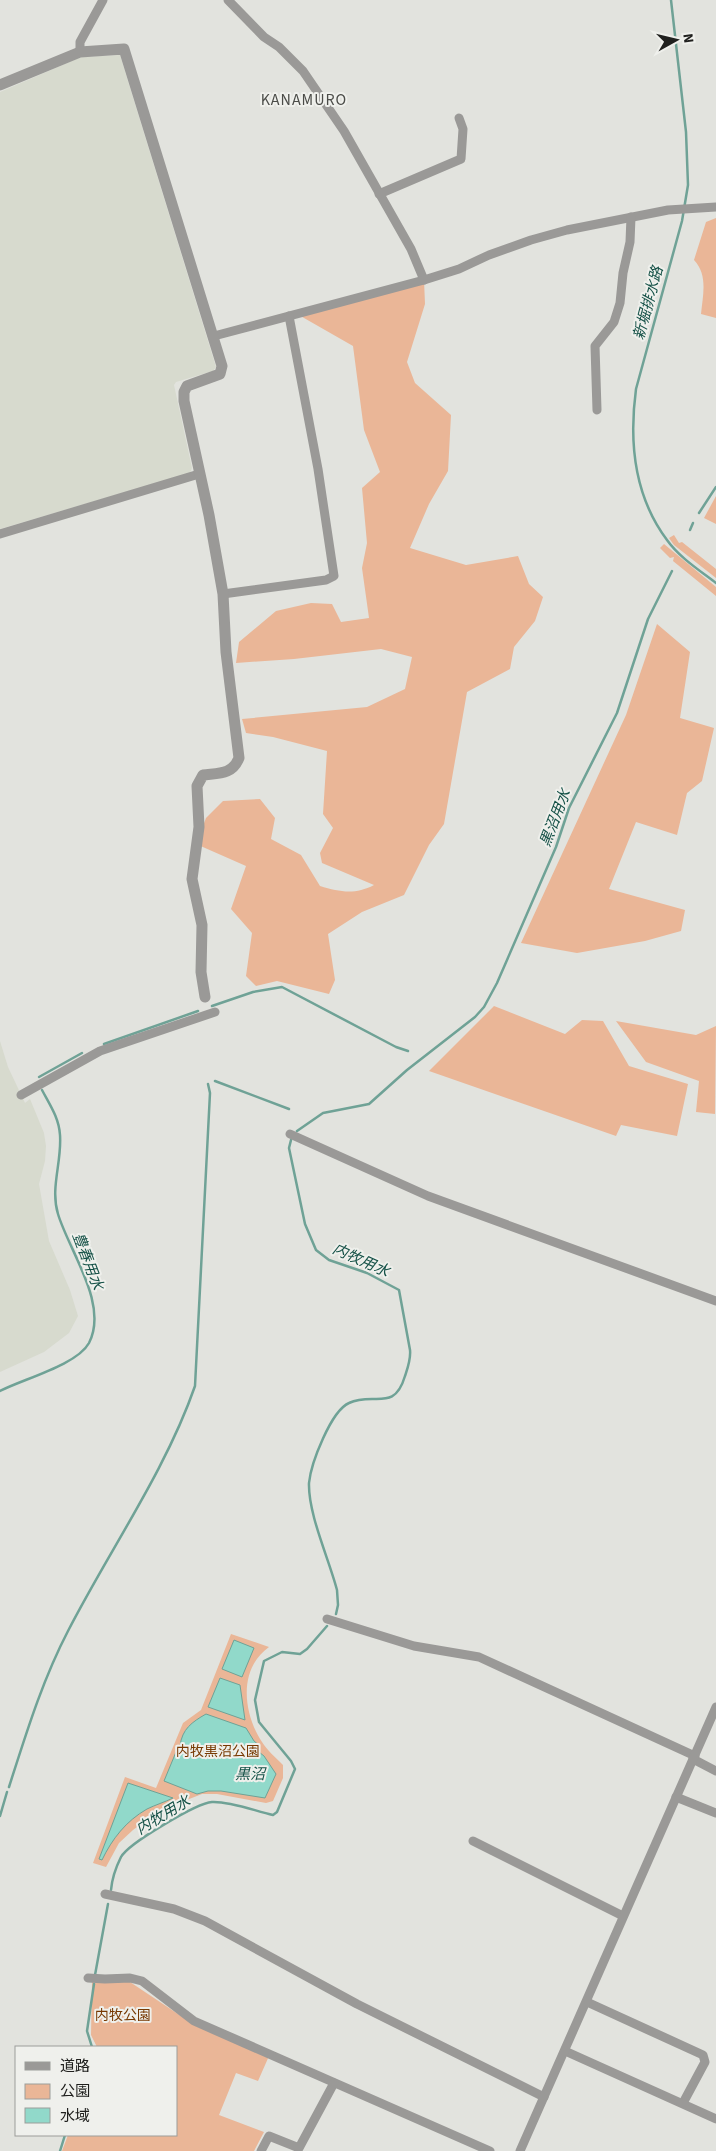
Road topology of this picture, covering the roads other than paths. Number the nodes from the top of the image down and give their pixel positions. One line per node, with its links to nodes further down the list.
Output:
1 (103, 0): 3 (street)
2 (228, 0): 6 (street)
3 (80, 52): 4 (street); 11 (street)
4 (0, 85)
5 (459, 118): 6 (street)
6 (379, 194): 9 (street)
7 (716, 207): 8 (street)
8 (631, 217): 9 (street); 12 (street)
9 (424, 280): 10 (street)
10 (289, 316): 11 (street); 15 (street)
11 (214, 336): 13 (street)
12 (596, 410)
13 (199, 474): 14 (street); 15 (street)
14 (0, 534)
15 (223, 594): 16 (street)
16 (205, 997): 17 (street)
17 (21, 1095)
18 (290, 1134): 19 (street)
19 (716, 1301)
20 (327, 1619): 22 (street)
21 (716, 1707): 22 (street)
22 (694, 1757): 23 (street); 24 (street)
23 (716, 1771)
24 (676, 1797): 25 (street); 28 (street)
25 (716, 1812)
26 (472, 1842): 28 (street)
27 (105, 1894): 33 (street)
28 (622, 1916): 30 (street)
29 (88, 1978): 32 (street)
30 (587, 2002): 31 (street); 34 (street)
31 (565, 2051): 33 (street); 34 (street)
32 (334, 2083): 36 (street); 37 (street)
33 (544, 2097): 38 (street)
34 (683, 2103): 35 (street)
35 (716, 2119)
36 (261, 2151)
37 (490, 2151)
38 (520, 2151)

